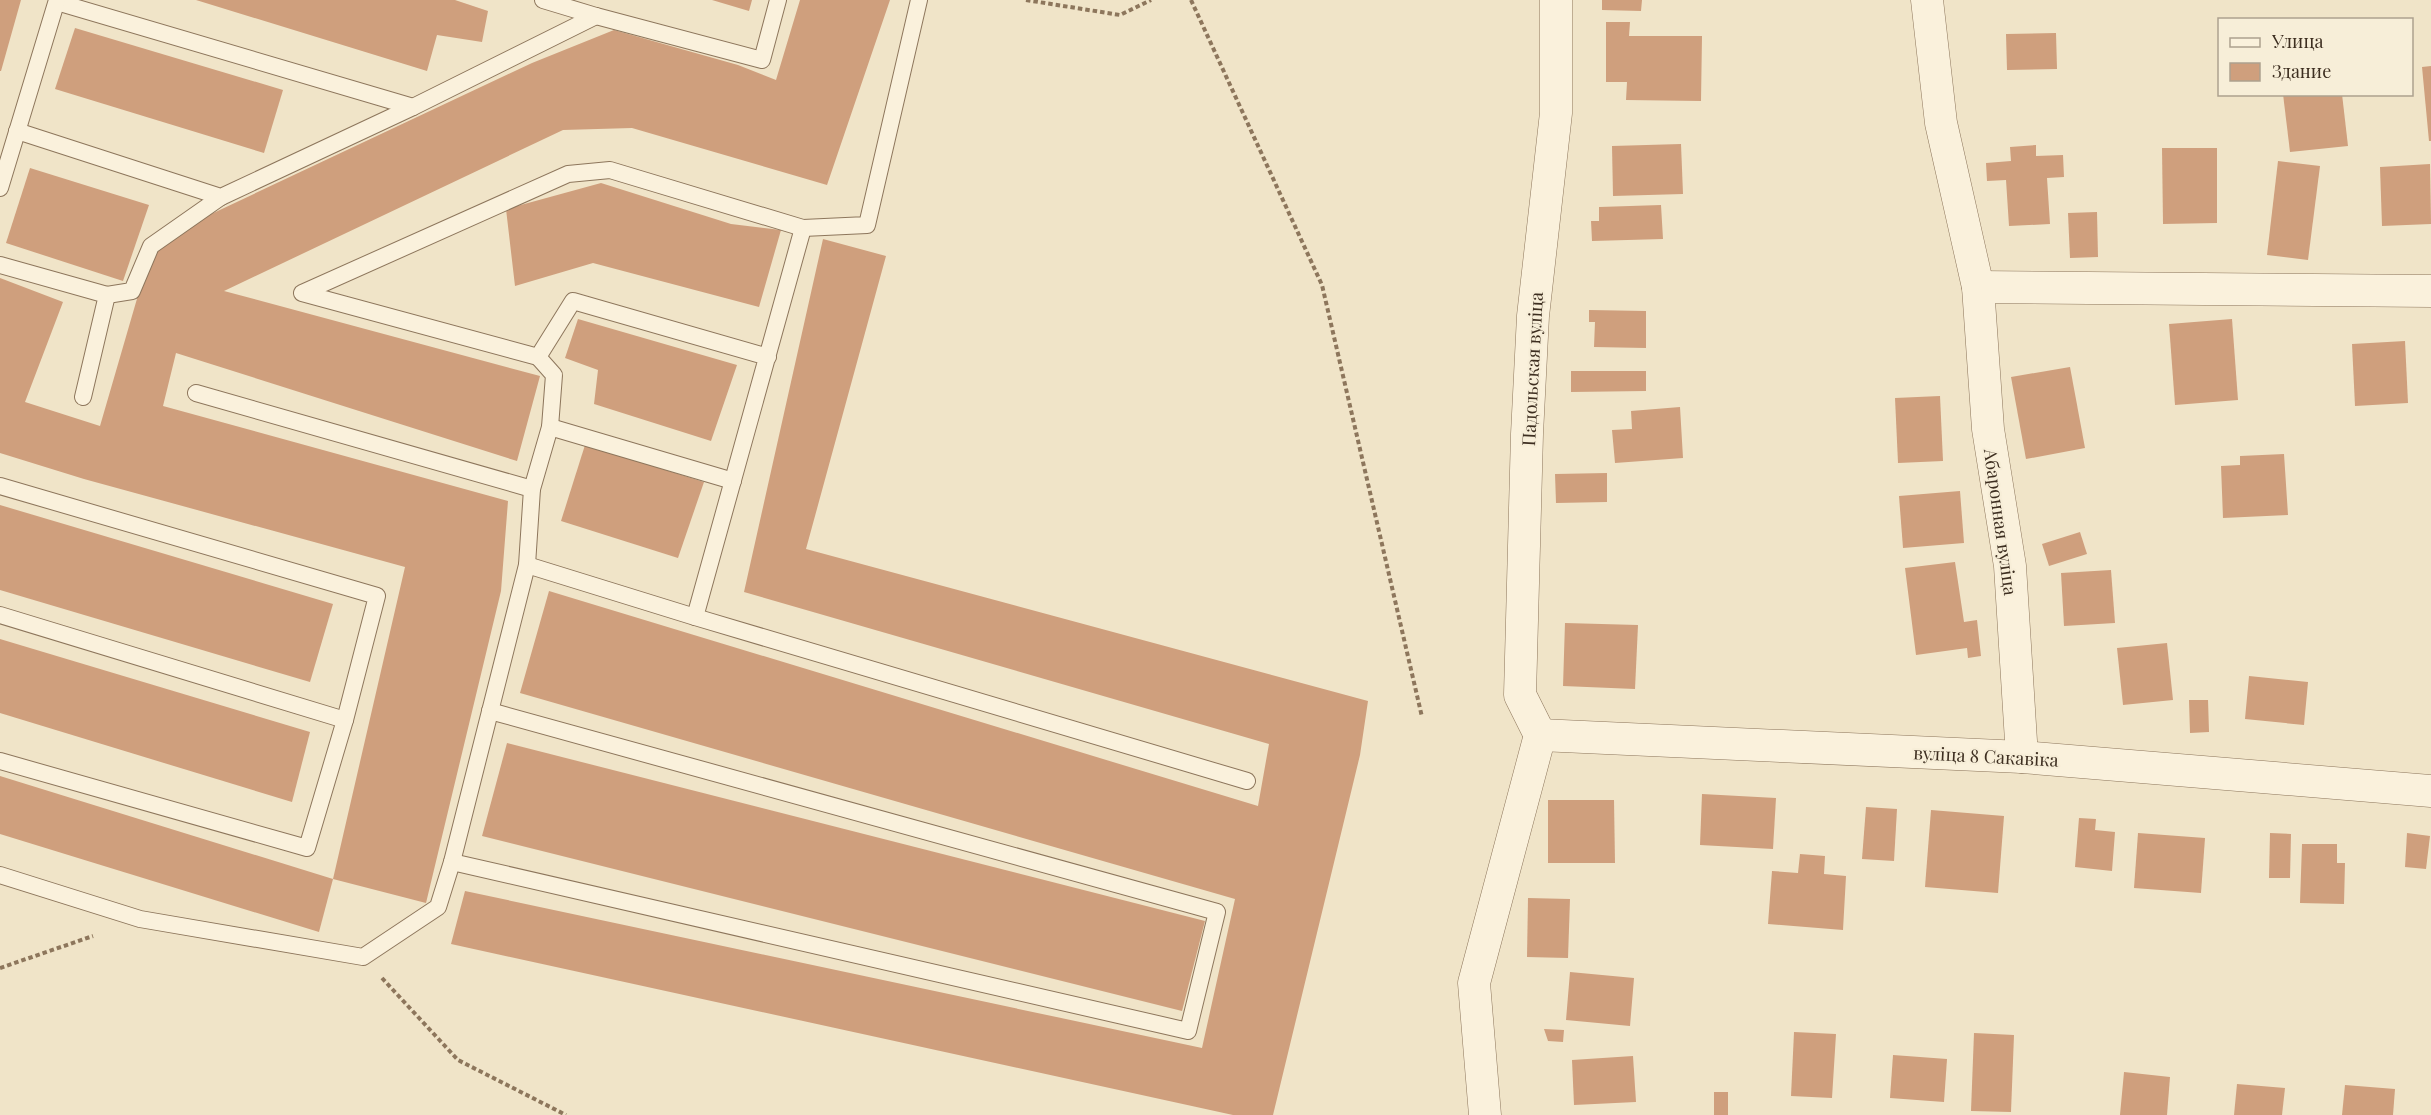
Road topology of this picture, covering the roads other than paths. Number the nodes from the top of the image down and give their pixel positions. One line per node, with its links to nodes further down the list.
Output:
1 (543, 0): 7 (lane)
2 (778, 0): 7 (lane)
3 (919, 0): 12 (lane)
4 (1556, 0): 30 (street, Падольская вуліца)
5 (1927, 0): 14 (street, Абаронная вуліца)
6 (57, 1): 8 (lane); 9 (lane)
7 (597, 16): 8 (lane)
8 (413, 107): 11 (lane)
9 (17, 131): 10 (lane); 11 (lane)
10 (0, 188)
11 (221, 197): 16 (lane)
12 (803, 228): 17 (lane); 18 (lane)
13 (0, 265): 16 (lane)
14 (1978, 287): 15 (street); 31 (street, Абаронная вуліца)
15 (2431, 291)
16 (107, 296): 20 (lane)
17 (538, 357): 18 (lane); 21 (lane)
18 (768, 357): 22 (lane)
19 (196, 393): 24 (lane)
20 (83, 397)
21 (550, 427): 22 (lane); 24 (lane)
22 (733, 481): 27 (lane)
23 (0, 486): 29 (lane)
24 (532, 489): 25 (lane)
25 (527, 565): 27 (lane); 28 (lane)
26 (0, 615): 29 (lane)
27 (695, 617): 33 (lane)
28 (490, 711): 35 (lane); 35 (lane)
29 (345, 720): 32 (lane)
30 (1540, 735): 31 (street, вуліца 8 Сакавіка); 37 (street)
31 (2022, 757): 34 (street, вуліца 8 Сакавіка)
32 (0, 761)
33 (1246, 781)
34 (2431, 791)
35 (452, 862): 36 (lane)
36 (0, 874)
37 (1485, 1115)

